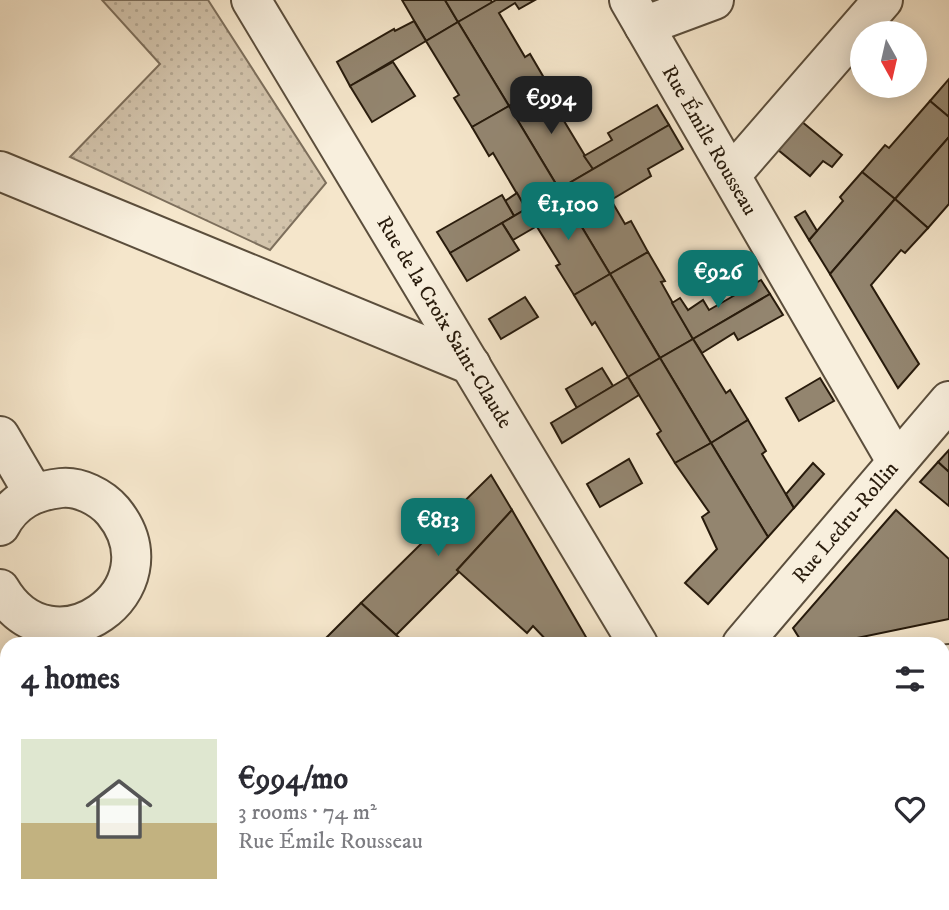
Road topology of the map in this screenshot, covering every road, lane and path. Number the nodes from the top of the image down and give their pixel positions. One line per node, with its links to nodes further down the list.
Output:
1 (251, 0): 7 (street, Rue de la Croix Saint-Claude)
2 (714, 0): 4 (street)
3 (883, 0): 6 (street)
4 (636, 13): 6 (street, Rue Émile Rousseau)
5 (0, 171): 7 (street)
6 (731, 176): 10 (street, Rue Émile Rousseau)
7 (471, 365): 14 (street, Rue de la Croix Saint-Claude)
8 (949, 401): 10 (street, Rue Ledru-Rollin)
9 (0, 436): 11 (street)
10 (896, 461): 15 (street, Rue Ledru-Rollin)
11 (34, 494): 12 (street); 13 (street)
12 (0, 526)
13 (2, 598)
14 (634, 637)
15 (748, 637)

